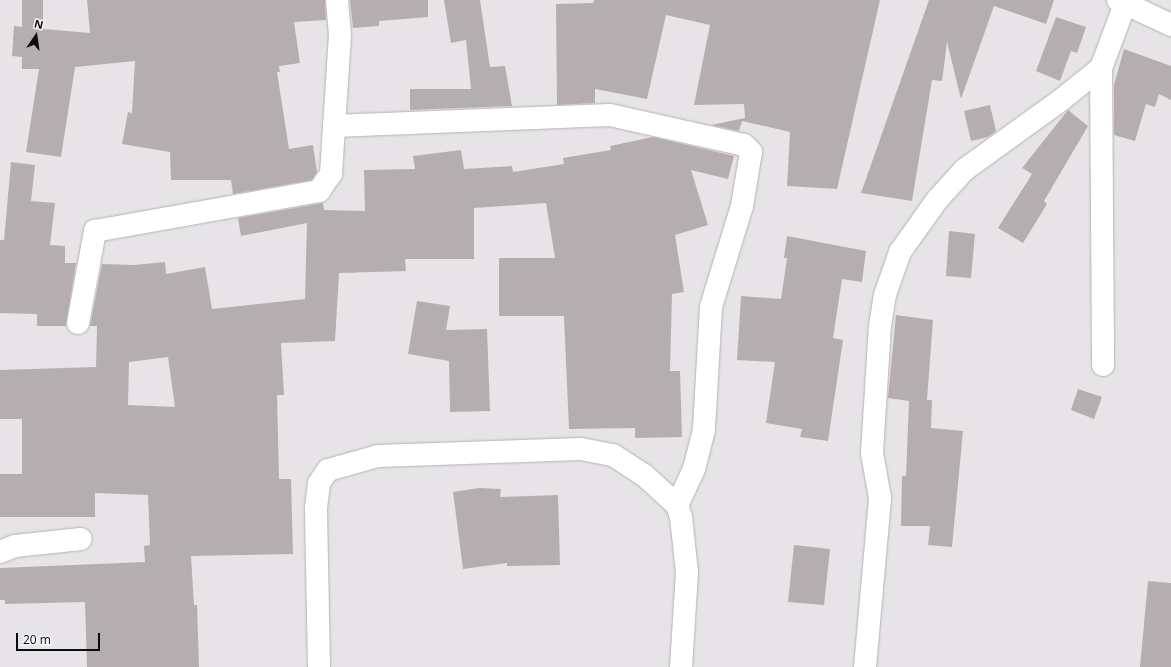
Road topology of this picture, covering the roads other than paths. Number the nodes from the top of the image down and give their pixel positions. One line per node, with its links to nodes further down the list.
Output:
1 (337, 0): 5 (street)
2 (1122, 2): 3 (street); 4 (street)
3 (1171, 25)
4 (1101, 68): 7 (street); 13 (street)
5 (334, 126): 6 (street); 8 (street)
6 (78, 323)
7 (1103, 365)
8 (677, 505): 11 (street); 12 (street)
9 (81, 539): 10 (street)
10 (0, 552)
11 (319, 667)
12 (681, 667)
13 (865, 667)

